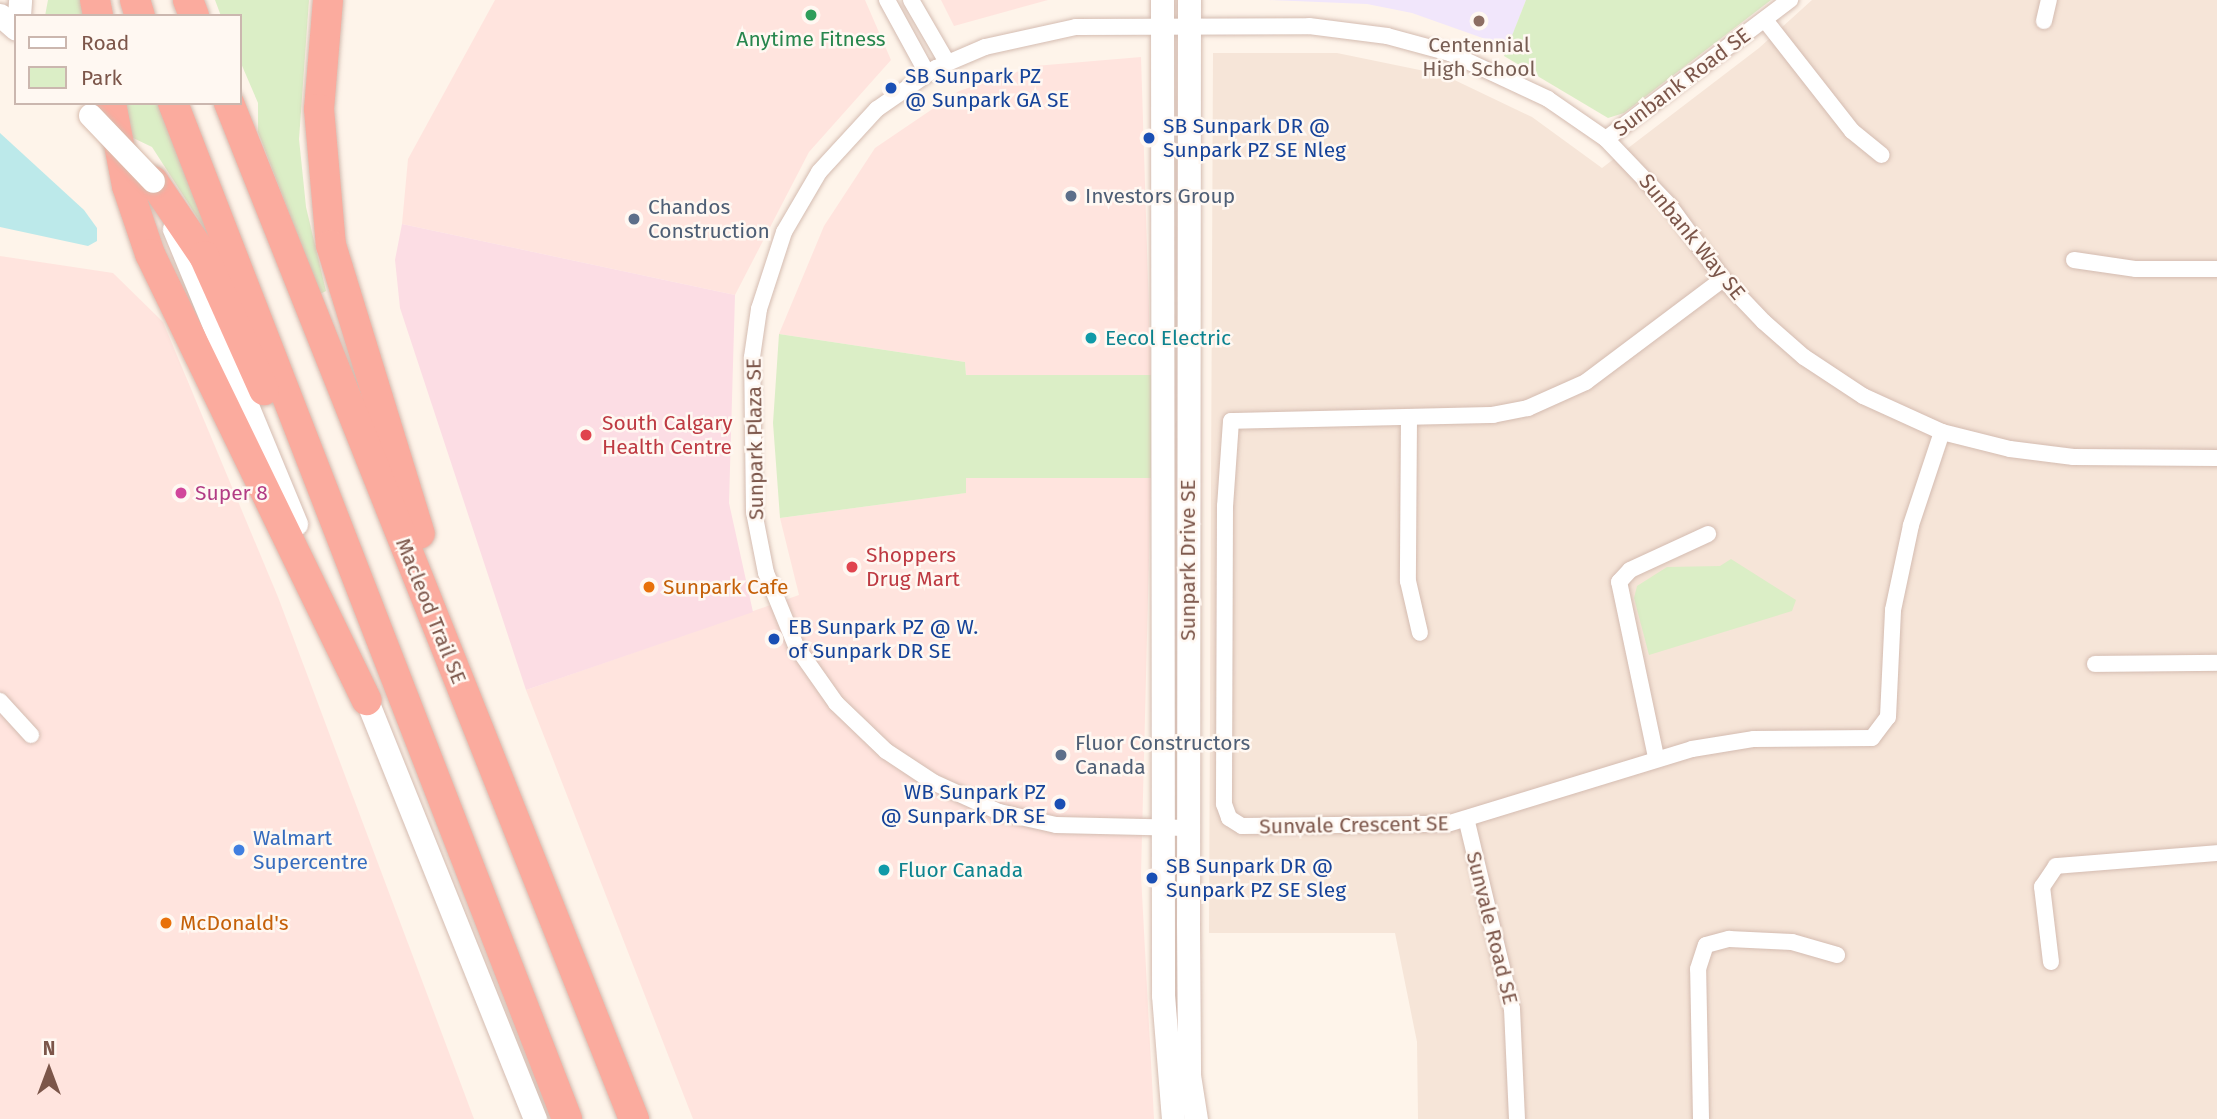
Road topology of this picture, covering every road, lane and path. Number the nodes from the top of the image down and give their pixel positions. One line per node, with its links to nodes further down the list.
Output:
1 (887, 0): 15 (street)
2 (911, 0): 14 (street)
3 (1162, 0): 11 (street, Sunpark Drive SE)
4 (1189, 0): 12 (street, Sunpark Drive SE)
5 (1790, 0): 9 (street, Sunbank Road SE)
6 (2049, 0): 10 (street)
7 (326, 4): 37 (highway)
8 (0, 15): 13 (street)
9 (1765, 20): 19 (street, Sunbank Road SE); 20 (street)
10 (2044, 21)
11 (1163, 25): 12 (street, Sunbank Way SE); 14 (street, Sunpark Plaza SE); 39 (street, Sunpark Drive SE)
12 (1189, 25): 19 (street, Sunbank Way SE); 40 (street, Sunpark Drive SE)
13 (14, 27)
14 (947, 62): 15 (street, Sunpark Plaza SE)
15 (927, 73): 39 (street, Sunpark Plaza SE)
16 (174, 105): 34 (highway)
17 (230, 105): 37 (highway, Macleod Trail SE)
18 (93, 107): 21 (street, bridge); 32 (highway)
19 (1606, 139): 24 (street, Sunbank Way SE)
20 (1882, 155)
21 (153, 181): 32 (street); 34 (highway)
22 (2074, 260): 23 (street)
23 (2217, 270)
24 (1723, 279): 25 (street, Sunvale Crescent SE); 26 (street, Sunbank Way SE)
25 (1409, 418): 29 (street); 38 (street, Sunvale Crescent SE)
26 (1942, 432): 27 (street, Sunbank Way SE); 36 (street, Sunvale Crescent SE)
27 (2217, 458)
28 (1708, 534): 36 (street)
29 (1420, 633)
30 (2217, 663): 31 (street)
31 (2095, 664)
32 (367, 700): 44 (street)
33 (0, 701): 35 (street)
34 (408, 714): 45 (highway)
35 (31, 735)
36 (1656, 757): 38 (street, Sunvale Crescent SE)
37 (500, 785): 46 (highway, Macleod Trail SE)
38 (1467, 822): 49 (street, Sunvale Road SE)
39 (1163, 828): 40 (street, Sunpark Plaza SE); 47 (street, Sunpark Drive SE)
40 (1188, 828): 48 (street, Sunpark Drive SE)
41 (2217, 853): 43 (street)
42 (1837, 955): 50 (street)
43 (2051, 962)
44 (534, 1119)
45 (567, 1119)
46 (634, 1119)
47 (1173, 1119)
48 (1196, 1119)
49 (1517, 1119)
50 (1701, 1119)

